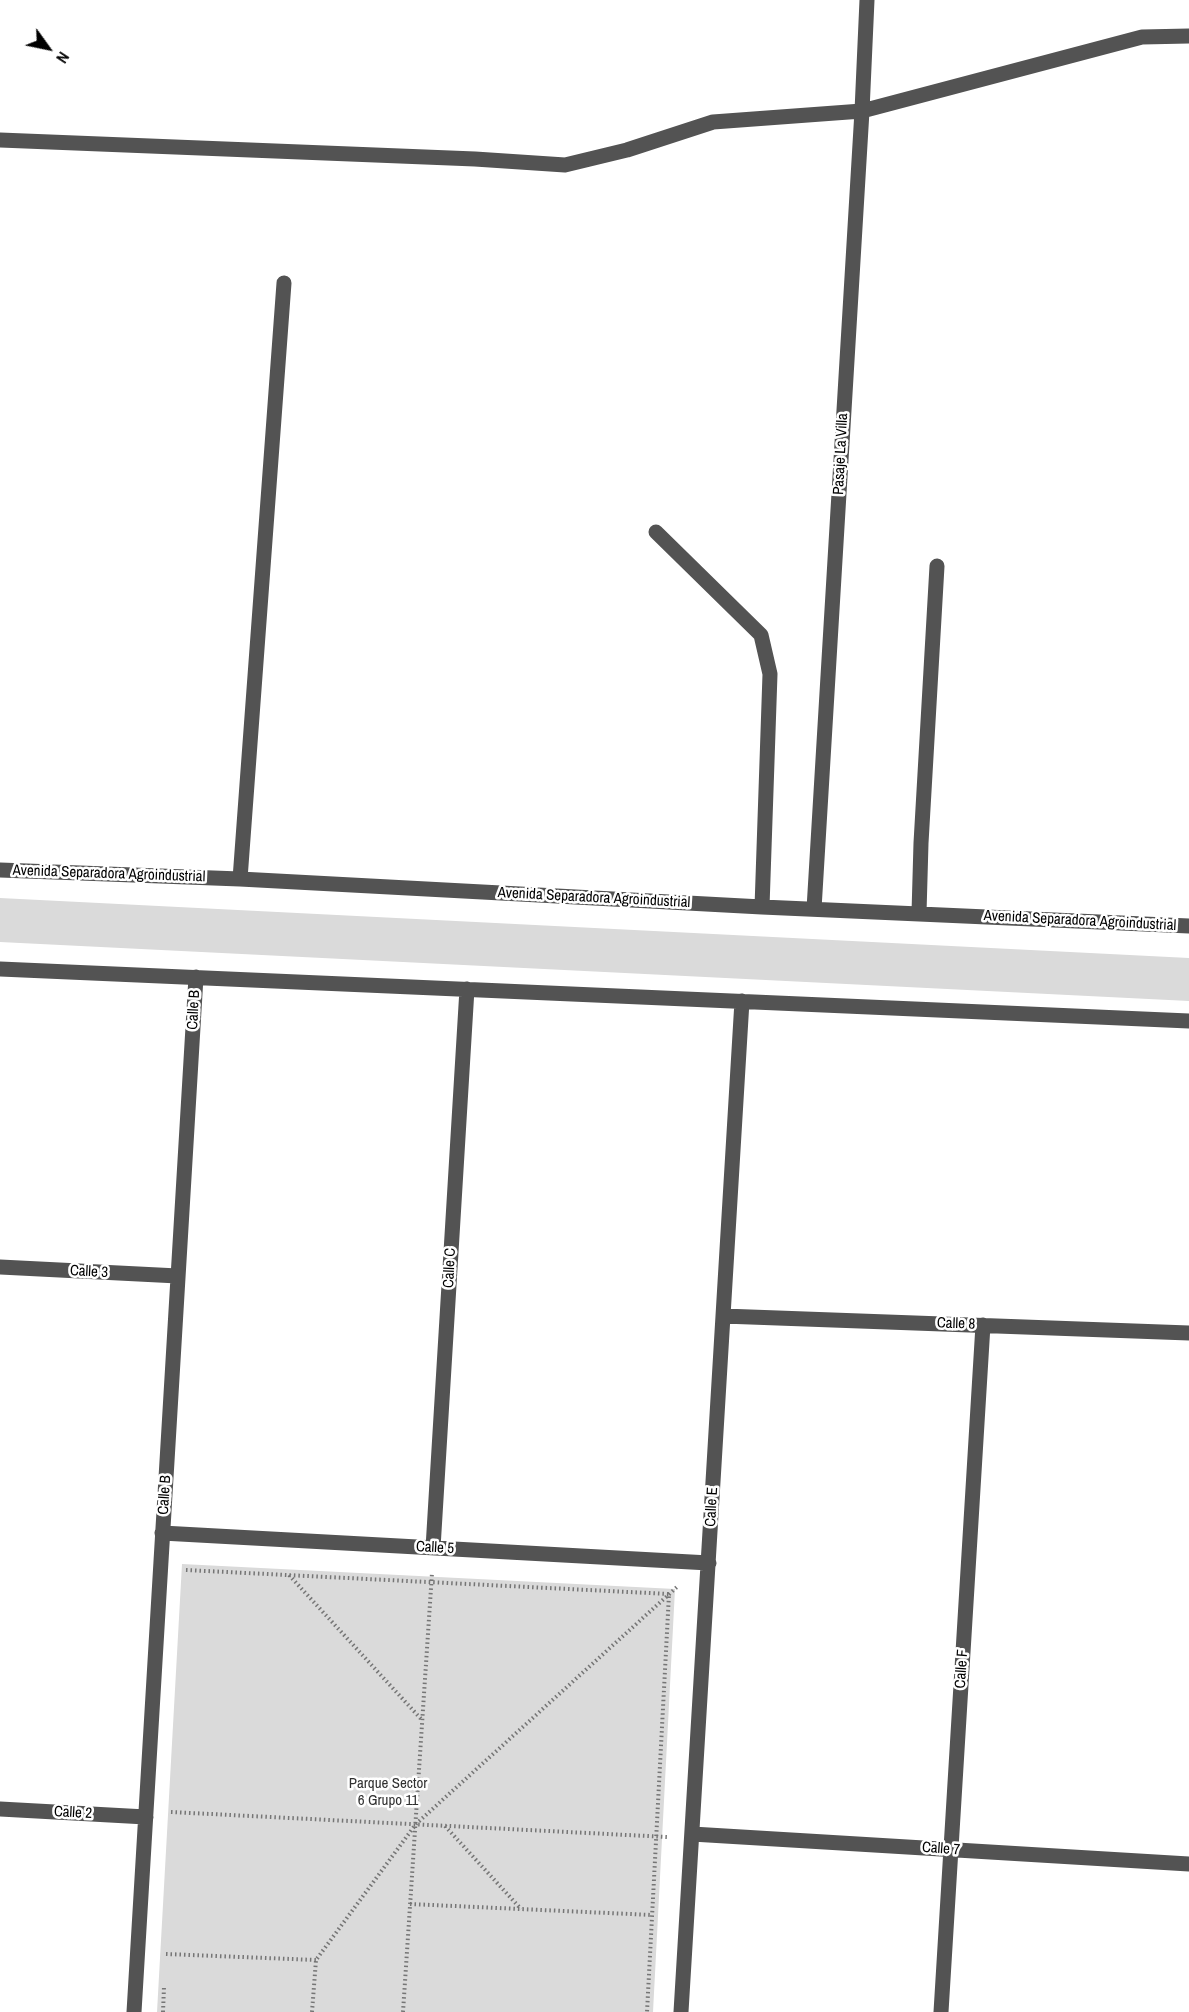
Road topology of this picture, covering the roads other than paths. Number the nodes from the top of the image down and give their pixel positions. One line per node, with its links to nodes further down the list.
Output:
1 (867, 0): 3 (street, Pasaje La Villa)
2 (1189, 36): 3 (street)
3 (862, 111): 4 (street); 11 (street, Pasaje La Villa)
4 (0, 140)
5 (284, 283): 9 (street)
6 (656, 532): 10 (street)
7 (937, 566): 12 (street)
8 (0, 870): 9 (street, Avenida Separadora Agroindustrial)
9 (240, 879): 10 (street, Avenida Separadora Agroindustrial)
10 (762, 907): 11 (street, Avenida Separadora Agroindustrial)
11 (814, 909): 12 (street, Avenida Separadora Agroindustrial)
12 (919, 913): 13 (street, Avenida Separadora Agroindustrial)
13 (1189, 926)
14 (0, 969): 15 (street)
15 (196, 977): 16 (street); 20 (street, Calle B)
16 (468, 989): 17 (street); 25 (street, Calle C)
17 (742, 1001): 18 (street); 21 (street, Calle E)
18 (1189, 1021)
19 (0, 1267): 20 (street, Calle 3)
20 (178, 1276): 24 (street, Calle B)
21 (723, 1316): 22 (street, Calle 8); 26 (street, Calle E)
22 (983, 1325): 23 (street, Calle 8); 30 (street, Calle F)
23 (1189, 1333)
24 (162, 1533): 25 (street, Calle 5); 28 (street, Calle B)
25 (434, 1548): 26 (street, Calle 5)
26 (709, 1563): 29 (street, Calle E)
27 (0, 1809): 28 (street, Calle 2)
28 (146, 1814): 32 (street, Calle B)
29 (692, 1836): 30 (street, Calle 7); 33 (street, Calle E)
30 (951, 1850): 31 (street, Calle 7); 34 (street, Calle F)
31 (1189, 1864)
32 (134, 2012)
33 (681, 2012)
34 (941, 2012)

